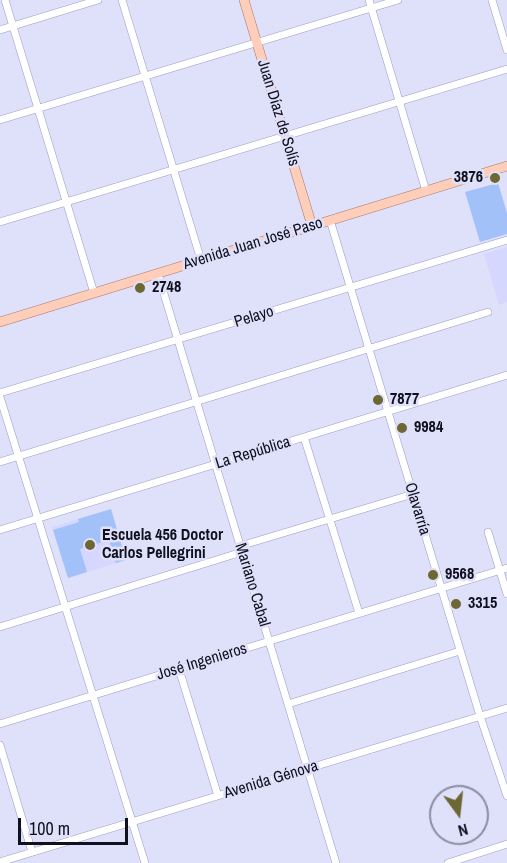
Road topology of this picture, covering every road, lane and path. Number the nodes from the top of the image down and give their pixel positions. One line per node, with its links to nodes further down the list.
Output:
1 (5, 0): 8 (street)
2 (98, 0): 8 (street)
3 (122, 0): 13 (street)
4 (244, 0): 10 (main road, Juan Díaz de Solís)
5 (398, 0): 7 (street)
6 (492, 0): 11 (street)
7 (370, 4): 10 (street); 14 (street)
8 (13, 26): 9 (street); 15 (street)
9 (0, 30)
10 (257, 42): 13 (street); 17 (main road, Juan Díaz de Solís)
11 (507, 50)
12 (507, 69): 14 (street)
13 (145, 76): 15 (street); 18 (street)
14 (399, 102): 17 (street); 20 (street)
15 (38, 109): 16 (street); 21 (street)
16 (0, 120)
17 (285, 136): 18 (street); 24 (main road, Juan Díaz de Solís)
18 (173, 170): 21 (street); 26 (street)
19 (506, 170): 20 (main road, Avenida Juan José Paso)
20 (426, 191): 22 (main road, Avenida Juan José Paso)
21 (66, 202): 23 (street); 29 (street)
22 (330, 220): 24 (main road, Avenida Juan José Paso); 28 (street, Olavarría)
23 (0, 222)
24 (312, 226): 26 (main road, Avenida Juan José Paso)
25 (507, 240): 28 (street, Pelayo)
26 (201, 260): 27 (main road, Avenida Juan José Paso)
27 (158, 274): 29 (main road, Avenida Juan José Paso); 32 (street, Mariano Cabal)
28 (351, 288): 32 (street, Pelayo); 33 (street, Olavarría)
29 (94, 293): 31 (main road, Avenida Juan José Paso)
30 (488, 312): 33 (street)
31 (0, 322)
32 (178, 340): 35 (street, Pelayo); 36 (street, Mariano Cabal)
33 (369, 348): 36 (street); 37 (street, Olavarría)
34 (507, 375): 37 (street, La República)
35 (0, 395): 39 (street)
36 (196, 402): 39 (street); 41 (street, Mariano Cabal)
37 (388, 412): 38 (street, La República); 42 (street, Olavarría)
38 (304, 437): 41 (street, La República); 44 (street)
39 (18, 456): 40 (street); 43 (street)
40 (0, 462)
41 (215, 464): 43 (street, La República); 47 (street, Mariano Cabal)
42 (413, 494): 44 (street); 49 (street, Olavarría)
43 (38, 519): 45 (street, La República); 51 (street)
44 (329, 519): 47 (street); 52 (street)
45 (0, 530)
46 (488, 532): 48 (street)
47 (241, 549): 51 (street); 54 (street, Mariano Cabal)
48 (503, 569): 49 (street, José Ingenieros); 50 (street)
49 (441, 588): 52 (street, José Ingenieros); 55 (street, Olavarría)
50 (507, 594)
51 (65, 607): 53 (street); 57 (street)
52 (359, 613): 54 (street, José Ingenieros)
53 (0, 627)
54 (269, 641): 56 (street, José Ingenieros); 58 (street, Mariano Cabal)
55 (460, 651): 58 (street); 60 (street, Olavarría)
56 (179, 669): 57 (street, José Ingenieros); 64 (street)
57 (93, 695): 61 (street, José Ingenieros); 66 (street)
58 (288, 704): 63 (street, Mariano Cabal)
59 (507, 708): 60 (street, Avenida Génova)
60 (480, 716): 63 (street, Avenida Génova); 65 (street, Olavarría)
61 (0, 724)
62 (0, 745): 68 (street)
63 (308, 768): 64 (street, Avenida Génova); 71 (street, Mariano Cabal)
64 (218, 796): 66 (street, Avenida Génova)
65 (507, 796)
66 (132, 822): 68 (street, Avenida Génova); 70 (street)
67 (507, 844): 72 (street)
68 (33, 852): 69 (street, Avenida Génova)
69 (0, 862)
70 (145, 863)
71 (336, 863)
72 (448, 863)

